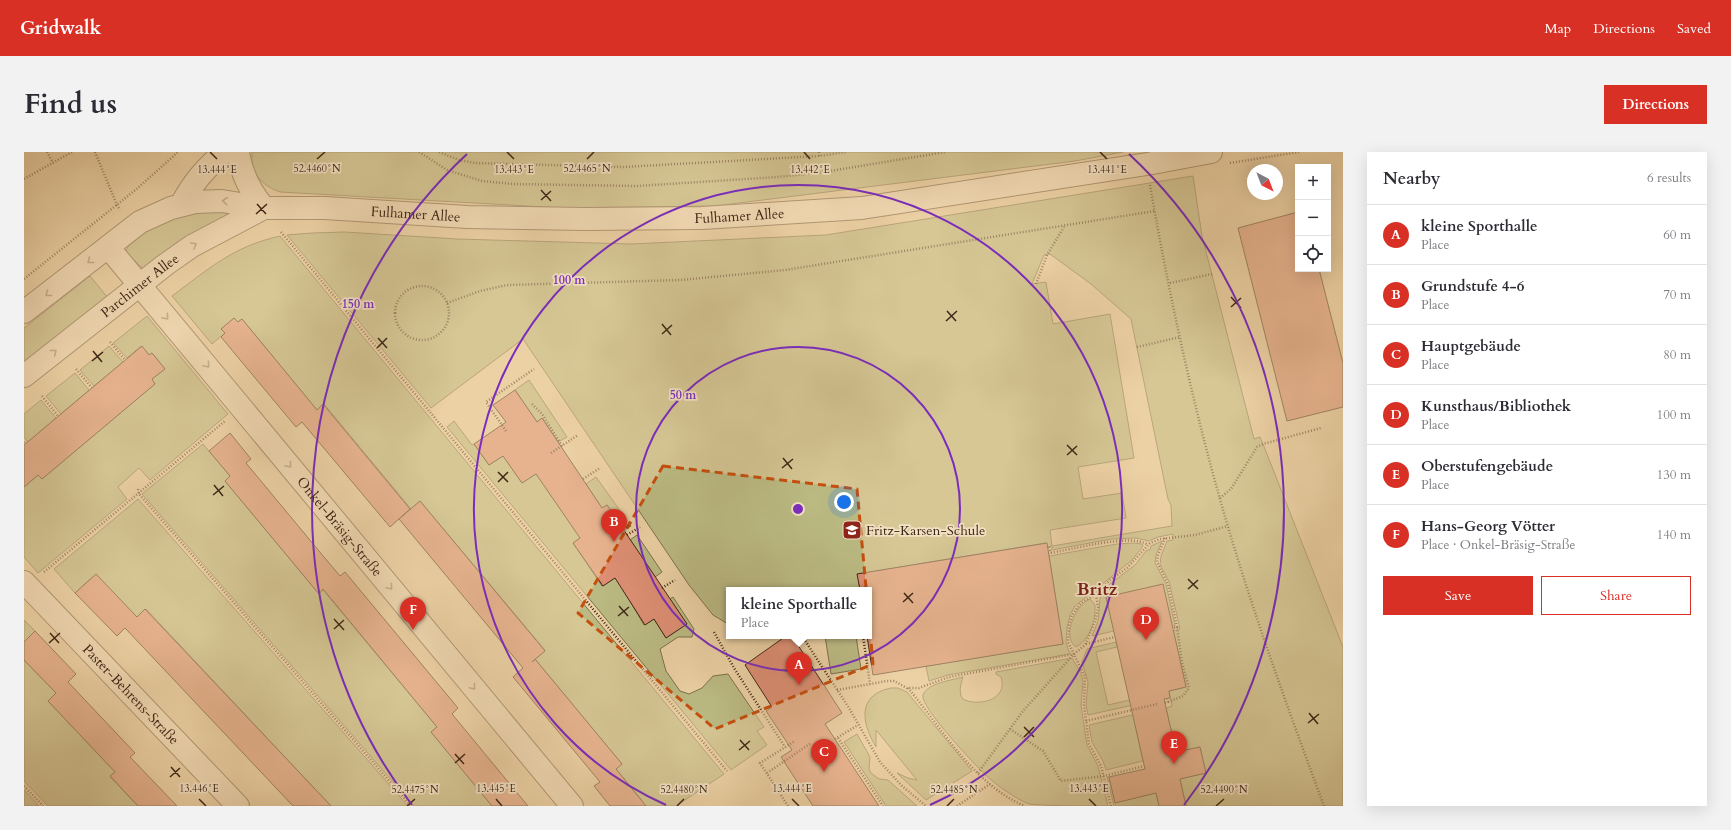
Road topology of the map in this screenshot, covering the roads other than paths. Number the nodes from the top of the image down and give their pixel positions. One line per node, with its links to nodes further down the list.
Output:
1 (224, 152): 4 (street)
2 (238, 152): 5 (street)
3 (1210, 152): 5 (street, Fulhamer Allee)
4 (181, 205): 5 (street, one-way to 4); 6 (street)
5 (264, 208): 7 (street, Parchimer Allee, one-way to 5)
6 (108, 247): 7 (street, Onkel-Bräsig-Straße); 8 (street, one-way to 8)
7 (140, 284): 9 (street, Parchimer Allee, one-way to 7); 12 (street, Onkel-Bräsig-Straße, one-way to 12)
8 (24, 312)
9 (24, 376)
10 (27, 585): 11 (street, Paster-Behrens-Straße)
11 (238, 806)
12 (572, 806)

